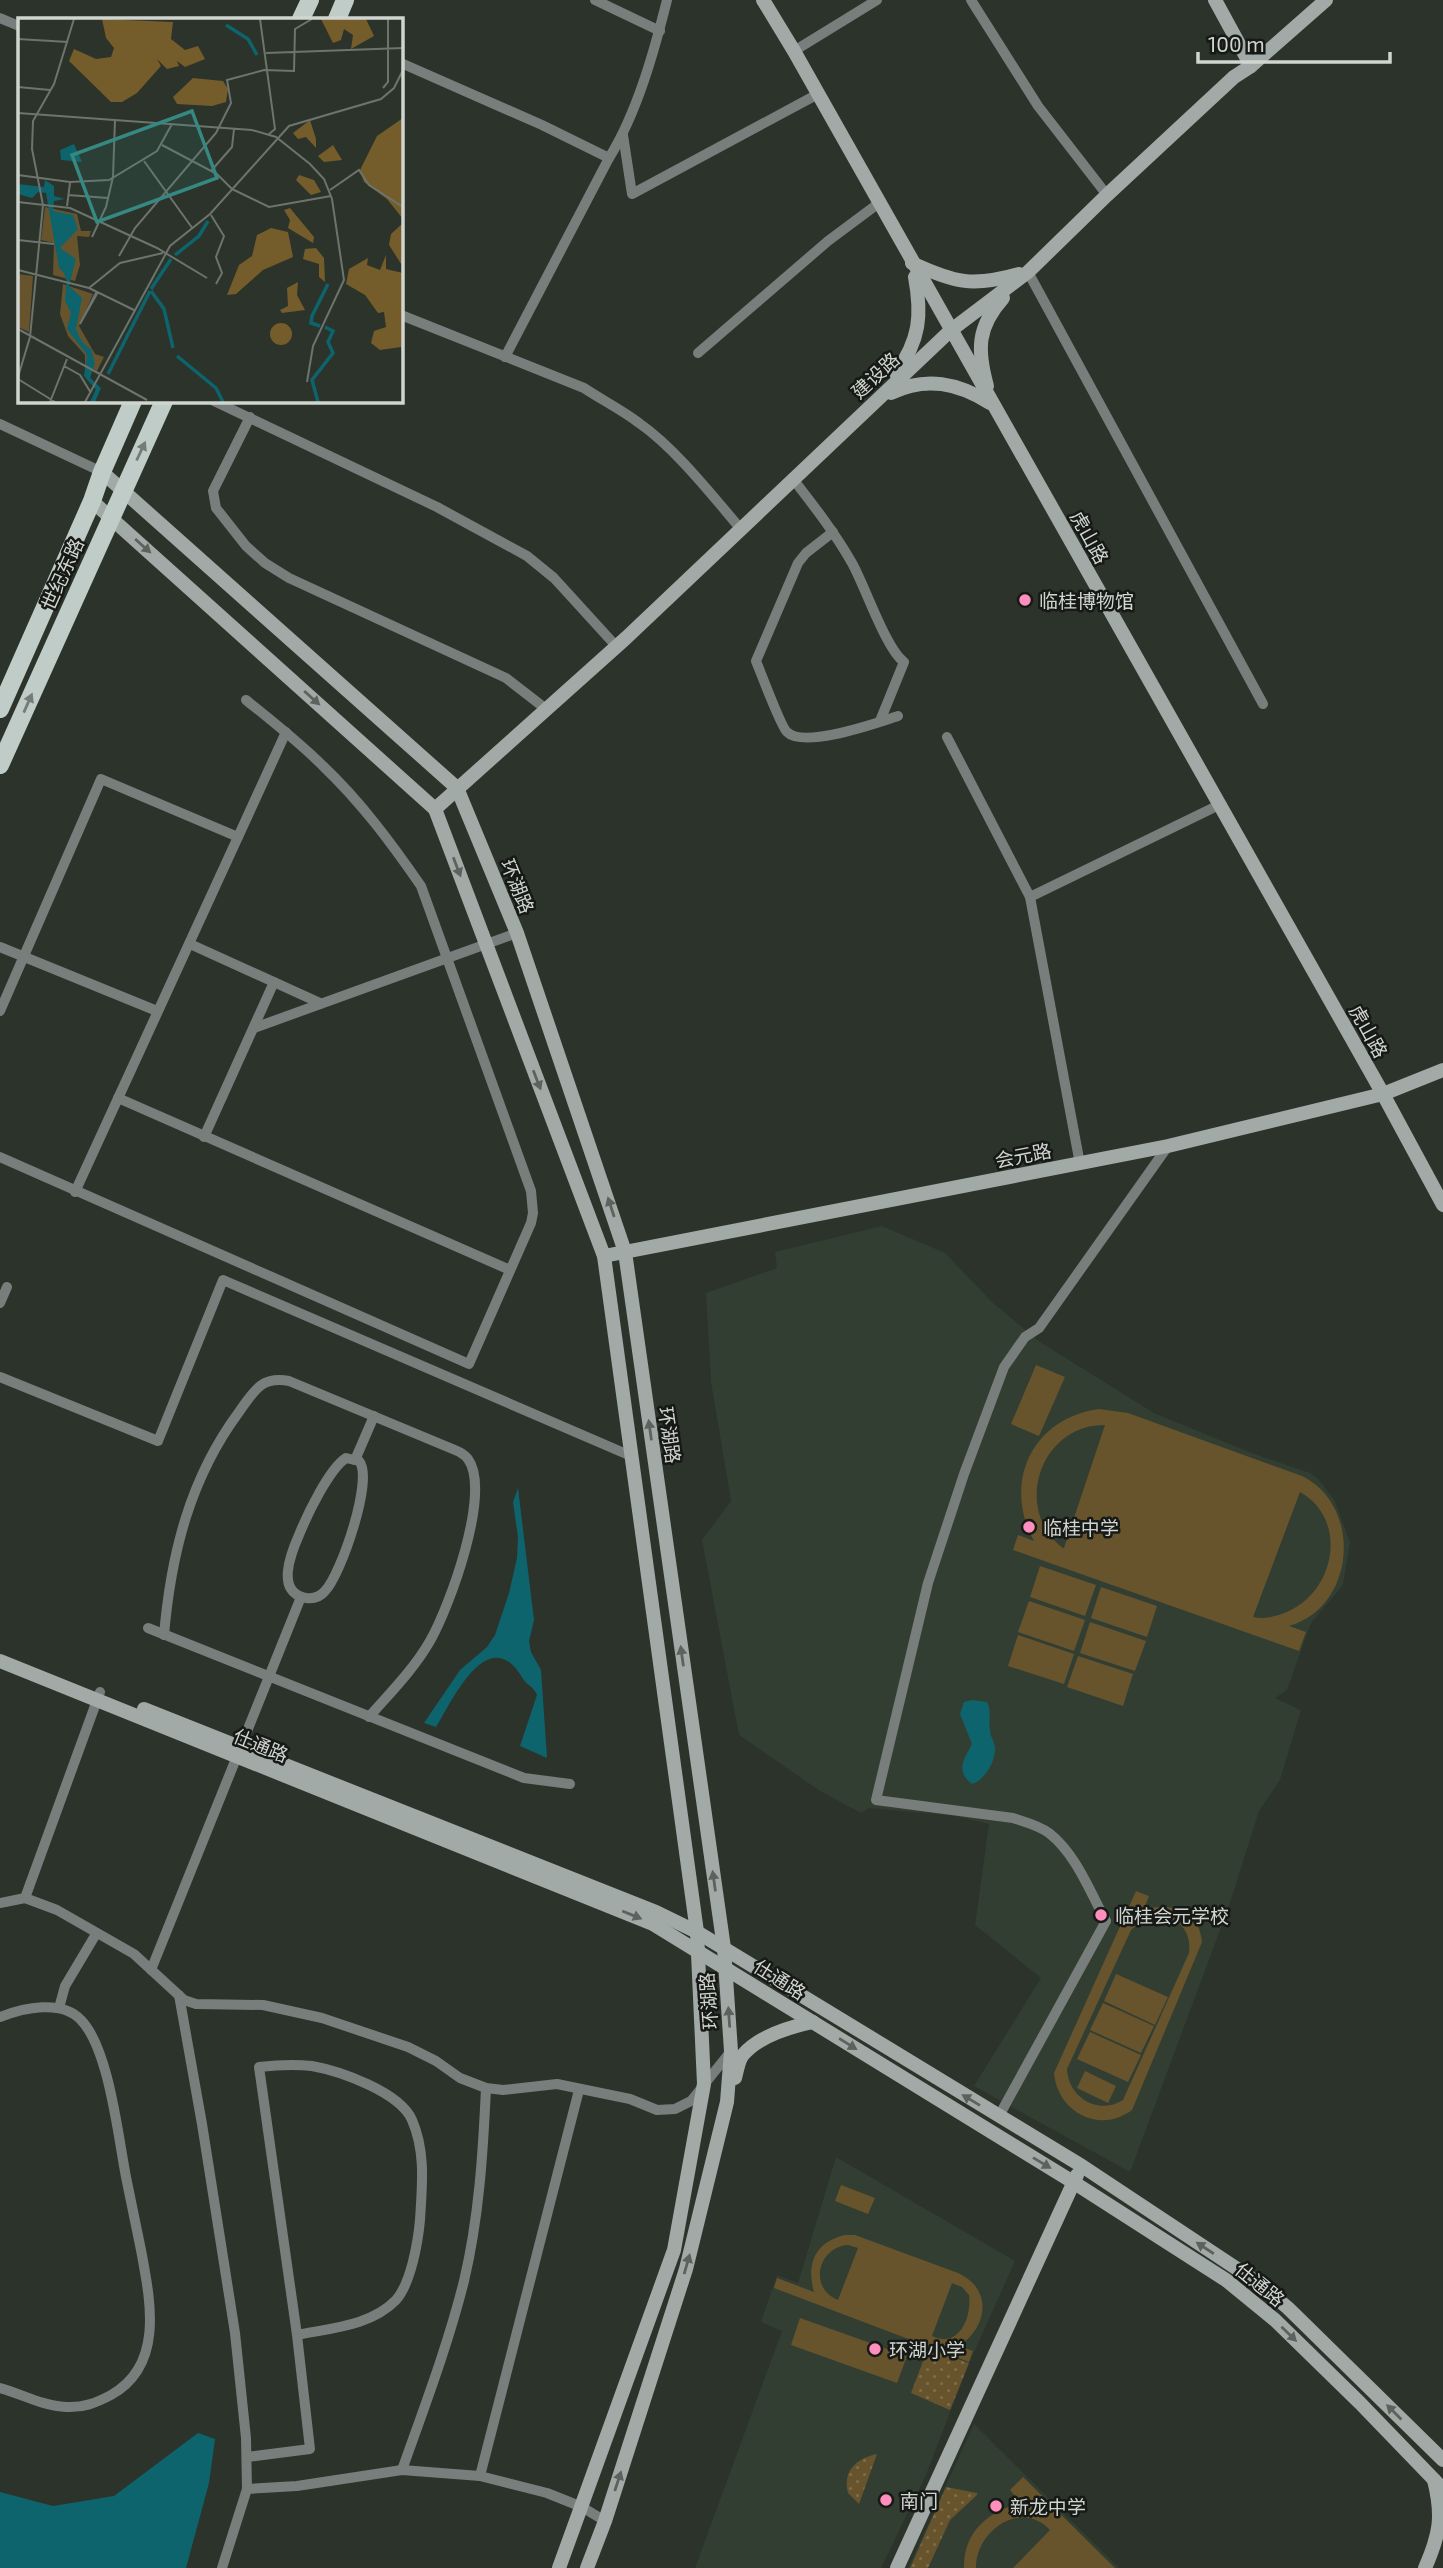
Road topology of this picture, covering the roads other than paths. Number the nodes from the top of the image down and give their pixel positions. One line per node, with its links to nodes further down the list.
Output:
1 (310, 0): 11 (main road)
2 (345, 0): 12 (main road)
3 (595, 0): 14 (street)
4 (667, 0): 14 (street)
5 (763, 0): 15 (street, 虎山路)
6 (877, 0): 15 (street)
7 (971, 0): 21 (street)
8 (1215, 0): 17 (street)
9 (1326, 0): 17 (street, 建设路)
10 (0, 18): 13 (street)
11 (301, 18)
12 (337, 18)
13 (18, 26)
14 (660, 31): 19 (street)
15 (794, 51): 18 (street, 虎山路)
16 (402, 63): 20 (street)
17 (1251, 66): 21 (street, 建设路)
18 (818, 94): 19 (street); 22 (street, 虎山路)
19 (623, 135): 20 (street)
20 (608, 158): 28 (street)
21 (1107, 195): 24 (street, 建设路)
22 (879, 203): 23 (street, 虎山路); 27 (street)
23 (912, 263): 24 (street); 26 (street, 虎山路); 29 (street)
24 (1028, 272): 26 (street, 建设路); 33 (street); 45 (street)
25 (402, 315): 28 (street)
26 (950, 331): 29 (street, 建设路); 33 (street, 虎山路)
27 (698, 354)
28 (505, 358): 41 (street)
29 (877, 400): 33 (street); 37 (street, 建设路)
30 (133, 402): 36 (main road, 世纪东路)
31 (164, 402): 38 (main road, 世纪东路, one-way to 31)
32 (216, 402): 34 (street)
33 (992, 404): 54 (street, 虎山路)
34 (250, 417): 43 (street); 47 (street)
35 (0, 424): 36 (street)
36 (102, 472): 38 (street, 环湖路); 39 (main road, 世纪东路)
37 (793, 479): 41 (street, 建设路); 42 (street)
38 (122, 490): 40 (main road, 世纪东路); 53 (street, 环湖路)
39 (92, 501): 40 (street, 环湖路); 46 (main road, 世纪东路)
40 (110, 517): 52 (main road, 世纪东路, one-way to 40); 55 (street, 环湖路, one-way to 55)
41 (740, 528): 43 (street, 建设路)
42 (833, 532): 49 (street); 49 (street)
43 (616, 646): 47 (street, 建设路)
44 (246, 700): 50 (street)
45 (1263, 704)
46 (0, 709)
47 (546, 709): 53 (street, 建设路)
48 (898, 716): 49 (street)
49 (880, 721)
50 (286, 732): 56 (street); 63 (street)
51 (947, 737): 57 (street)
52 (0, 765)
53 (457, 788): 55 (street, 建设路); 58 (street, 环湖路)
54 (1219, 805): 57 (street); 70 (street, 虎山路)
55 (435, 809): 60 (street, 环湖路, one-way to 60)
56 (238, 837): 59 (street); 62 (street)
57 (1030, 897): 75 (street)
58 (517, 933): 60 (street); 78 (street, 环湖路, one-way to 58)
59 (191, 944): 64 (street); 67 (street)
60 (486, 944): 63 (street); 79 (street, 环湖路, one-way to 79)
61 (0, 947): 62 (street)
62 (24, 956): 66 (street); 67 (street)
63 (447, 958): 65 (street); 80 (street)
64 (274, 982): 65 (street); 68 (street)
65 (320, 1003): 68 (street)
66 (0, 1011)
67 (158, 1011): 71 (street)
68 (254, 1028): 72 (street)
69 (1443, 1070): 70 (street, 会元路)
70 (1383, 1094): 73 (street, 会元路); 77 (street, 虎山路)
71 (118, 1098): 72 (street); 76 (street)
72 (204, 1138): 80 (street)
73 (1168, 1146): 75 (street, 会元路); 114 (street)
74 (0, 1157): 76 (street)
75 (1080, 1164): 78 (street, 会元路)
76 (75, 1192): 80 (street)
77 (1443, 1205)
78 (625, 1252): 79 (street, 会元路); 101 (street, 环湖路, one-way to 78)
79 (604, 1256): 85 (street, 环湖路)
80 (510, 1270)
81 (7, 1287): 82 (street)
82 (0, 1303)
83 (0, 1377): 85 (street)
84 (374, 1416): 86 (street); 89 (street); 94 (street)
85 (631, 1456): 99 (street, 环湖路)
86 (355, 1460): 87 (street); 87 (street)
87 (301, 1597): 92 (street)
88 (148, 1628): 89 (street)
89 (164, 1635): 92 (street)
90 (0, 1652): 93 (street, 仕通路)
91 (0, 1661): 93 (street, 仕通路)
92 (270, 1677): 94 (street); 95 (street)
93 (98, 1696): 95 (street, 仕通路); 97 (street)
94 (369, 1717): 96 (street)
95 (238, 1751): 99 (street, 仕通路); 102 (street, 仕通路, one-way to 102); 104 (street)
96 (570, 1784)
97 (25, 1898): 98 (street); 100 (street)
98 (0, 1903)
99 (697, 1932): 101 (street, 仕通路); 102 (street, 环湖路)
100 (96, 1934): 104 (street); 106 (street)
101 (724, 1948): 103 (street, 环湖路); 114 (street, 仕通路, one-way to 101)
102 (697, 1950): 103 (street, 仕通路); 110 (street, 环湖路)
103 (725, 1967): 108 (street, 仕通路); 109 (street, 环湖路, one-way to 103)
104 (151, 1970): 105 (street)
105 (179, 1995): 111 (street); 119 (street)
106 (59, 2008): 107 (street); 118 (street)
107 (0, 2017)
108 (813, 2022): 113 (street); 116 (street, 仕通路, one-way to 116)
109 (732, 2051): 110 (street); 113 (street, 环湖路)
110 (704, 2084): 112 (street); 125 (street, 环湖路)
111 (486, 2088): 112 (street); 121 (street)
112 (579, 2090): 122 (street)
113 (727, 2102): 126 (street, 环湖路, one-way to 113)
114 (999, 2116): 115 (street, 仕通路)
115 (1082, 2166): 116 (street); 120 (street, 仕通路, one-way to 115)
116 (1073, 2182): 123 (street, 仕通路, one-way to 123); 131 (street)
117 (297, 2335): 117 (street); 119 (street)
118 (0, 2388)
119 (247, 2457): 124 (street)
120 (1443, 2460)
121 (402, 2470): 122 (street); 124 (street)
122 (480, 2476): 125 (street)
123 (1438, 2484): 132 (street)
124 (247, 2489): 128 (street)
125 (582, 2507): 126 (street); 129 (street, 环湖路)
126 (605, 2521): 130 (street, 环湖路)
127 (1443, 2556): 133 (street)
128 (222, 2568)
129 (559, 2568)
130 (587, 2568)
131 (897, 2568)
132 (1425, 2568)
133 (1432, 2568)

